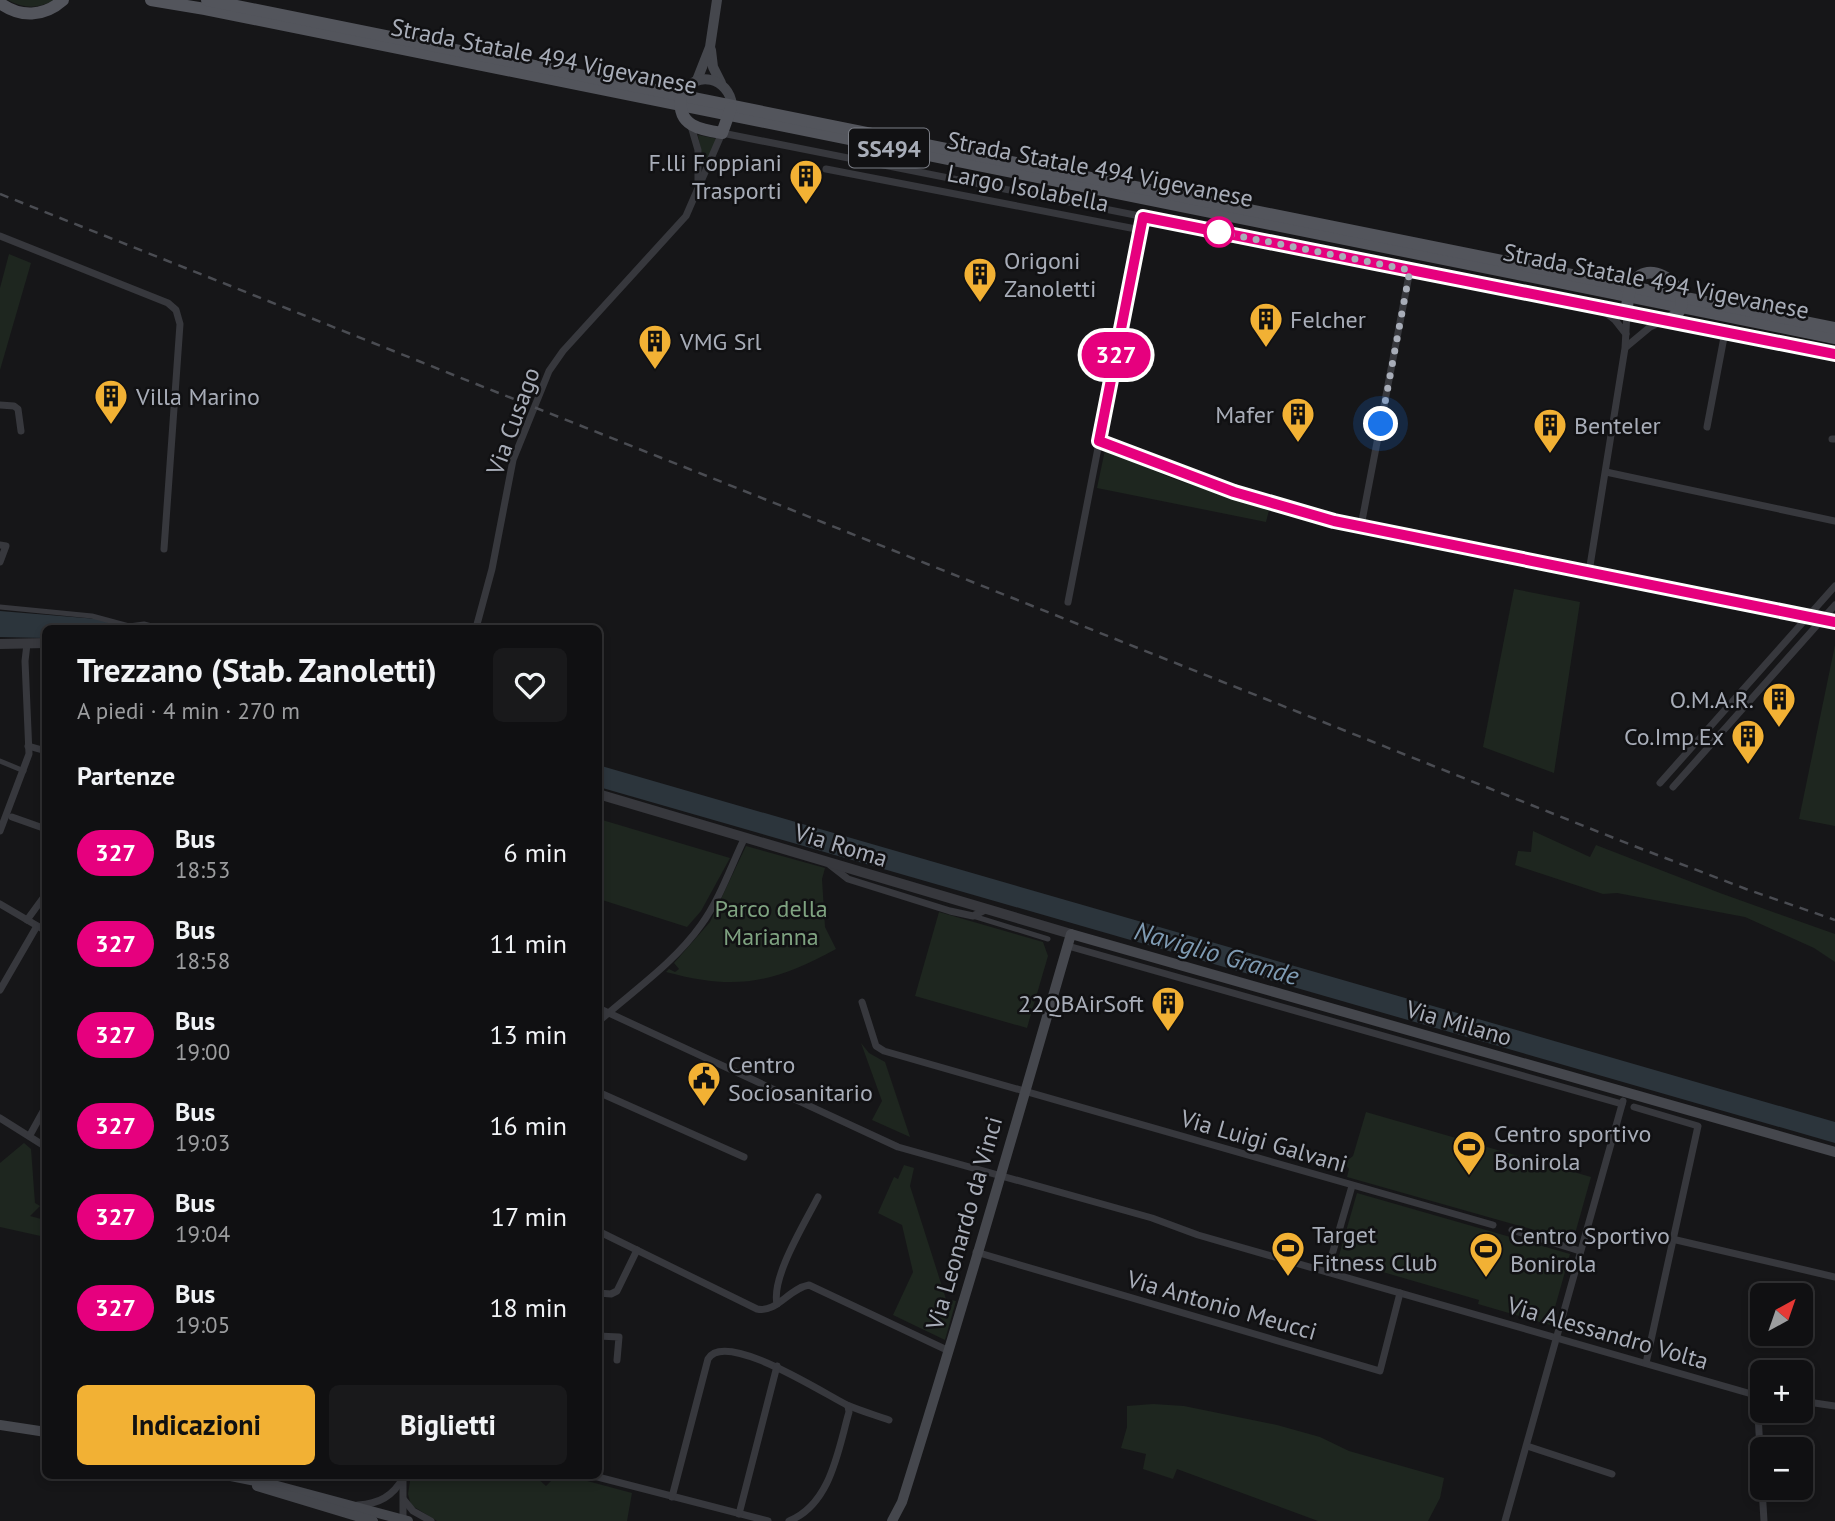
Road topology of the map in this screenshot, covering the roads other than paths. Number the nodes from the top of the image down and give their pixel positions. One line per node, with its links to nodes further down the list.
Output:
1 (73, 0): 6 (main road)
2 (151, 0): 10 (main road, Strada Statale 494 Vigevanese / SS494)
3 (207, 0): 10 (main road, Strada Statale 494 Vigevanese / SS494)
4 (718, 0): 7 (main road)
5 (0, 3): 6 (main road)
6 (59, 3)
7 (710, 47): 8 (main road); 9 (main road)
8 (697, 80): 9 (main road); 10 (main road)
9 (721, 83): 11 (main road)
10 (681, 100): 11 (main road, Strada Statale 494 Vigevanese / SS494); 12 (main road)
11 (731, 110): 13 (main road); 20 (main road, Strada Statale 494 Vigevanese / SS494)
12 (691, 126): 13 (main road); 15 (street, Via Cusago)
13 (722, 133): 15 (street, Via Cusago); 16 (street)
14 (826, 169): 17 (street, Largo Isolabella)
15 (697, 192): 50 (street, Via Cusago)
16 (1143, 217): 17 (street); 19 (street)
17 (1141, 230): 34 (street)
18 (0, 236): 39 (street)
19 (1410, 270): 22 (street); 37 (street)
20 (1629, 292): 21 (main road, Strada Statale 494 Vigevanese / SS494); 21 (main road); 23 (main road)
21 (1680, 302): 24 (main road); 25 (main road, Strada Statale 494 Vigevanese / SS494); 28 (main road, Strada Statale 494 Vigevanese / SS494)
22 (1598, 307): 23 (street); 27 (street)
23 (1627, 313): 24 (street); 27 (street)
24 (1665, 320): 26 (street); 29 (street)
25 (1835, 328)
26 (1725, 332): 30 (street); 32 (street)
27 (1626, 334): 29 (street)
28 (1835, 338)
29 (1625, 348): 35 (street)
30 (1835, 354)
31 (0, 405): 33 (street)
32 (1707, 427)
33 (21, 431)
34 (1099, 441): 37 (street); 43 (street)
35 (1606, 472): 36 (street); 41 (street)
36 (1835, 522)
37 (1361, 526): 41 (street)
38 (0, 545): 40 (street)
39 (164, 549)
40 (0, 562)
41 (1589, 572): 46 (street)
42 (1835, 586): 46 (street)
43 (1068, 602)
44 (1835, 605): 47 (street)
45 (0, 607): 49 (street)
46 (1808, 616): 47 (street); 58 (street)
47 (1822, 619): 48 (street); 59 (street)
48 (1835, 622)
49 (125, 625)
50 (477, 625)
51 (0, 643): 53 (street)
52 (42, 643): 53 (street)
53 (27, 644): 54 (street)
54 (28, 746): 55 (street); 57 (street)
55 (42, 750)
56 (0, 761): 57 (street)
57 (24, 771): 63 (street)
58 (1660, 783)
59 (1673, 787)
60 (602, 795): 64 (street, Via Roma)
61 (12, 817): 62 (street)
62 (42, 828)
63 (0, 831)
64 (745, 837): 65 (street, Via Roma); 78 (street)
65 (826, 862): 68 (street, Via Roma); 69 (street)
66 (42, 899): 70 (street)
67 (0, 904): 70 (street)
68 (985, 910): 69 (street); 74 (street, Via Roma)
69 (973, 916): 73 (street)
70 (27, 920): 71 (street)
71 (37, 926): 72 (street); 75 (street)
72 (42, 929)
73 (1048, 939)
74 (1069, 940): 80 (main road, Via Leonardo da Vinci); 81 (main road, Via Milano); 83 (street)
75 (0, 990)
76 (862, 1002): 80 (street, Via Luigi Galvani)
77 (602, 1010): 78 (street, Via Alessandro Volta)
78 (608, 1013): 79 (street); 91 (street, Via Alessandro Volta)
79 (602, 1018)
80 (1024, 1091): 91 (main road, Via Leonardo da Vinci); 92 (street, Via Luigi Galvani)
81 (1625, 1092): 83 (street); 89 (main road, Via Milano)
82 (602, 1094): 90 (street)
83 (1622, 1104): 99 (street)
84 (1634, 1107): 97 (street)
85 (42, 1113): 87 (street)
86 (0, 1118): 87 (street)
87 (30, 1135): 88 (street)
88 (42, 1144)
89 (1835, 1152)
90 (744, 1157)
91 (999, 1176): 100 (main road, Via Leonardo da Vinci); 101 (street, Via Alessandro Volta)
92 (1352, 1186): 94 (street, Via Luigi Galvani); 101 (street)
93 (818, 1197): 105 (street)
94 (1493, 1225)
95 (1512, 1230): 99 (street)
96 (602, 1233): 98 (street)
97 (1672, 1239): 102 (street); 110 (street)
98 (637, 1250): 103 (street); 105 (street)
99 (1580, 1251): 107 (street)
100 (976, 1252): 104 (street, Via Antonio Meucci); 108 (main road, Via Leonardo da Vinci)
101 (1327, 1272): 104 (street, Via Alessandro Volta)
102 (1835, 1277)
103 (602, 1293)
104 (1400, 1293): 107 (street, Via Alessandro Volta)
105 (777, 1304): 108 (street)
106 (602, 1336): 109 (street)
107 (1555, 1337): 110 (street, Via Alessandro Volta); 119 (street)
108 (949, 1352): 135 (main road, Via Leonardo da Vinci)
109 (617, 1360)
110 (1646, 1363): 112 (street, Via Alessandro Volta)
111 (777, 1366): 114 (street); 126 (street); 129 (street)
112 (1750, 1393)
113 (1813, 1403): 115 (street)
114 (848, 1406): 116 (street); 134 (street)
115 (1835, 1406)
116 (889, 1420)
117 (0, 1425): 118 (main road)
118 (42, 1431)
119 (1527, 1446): 120 (street); 136 (street)
120 (1612, 1474)
121 (602, 1478): 126 (street)
122 (239, 1479): 128 (main road); 130 (main road)
123 (402, 1479): 128 (street)
124 (403, 1479): 125 (street)
125 (402, 1496): 131 (street); 132 (street)
126 (671, 1497): 129 (street)
127 (1763, 1500): 137 (street)
128 (344, 1503): 131 (main road)
129 (739, 1514): 133 (street)
130 (367, 1520)
131 (404, 1521)
132 (431, 1521)
133 (768, 1521)
134 (789, 1521)
135 (892, 1521)
136 (1505, 1521)
137 (1765, 1521)

